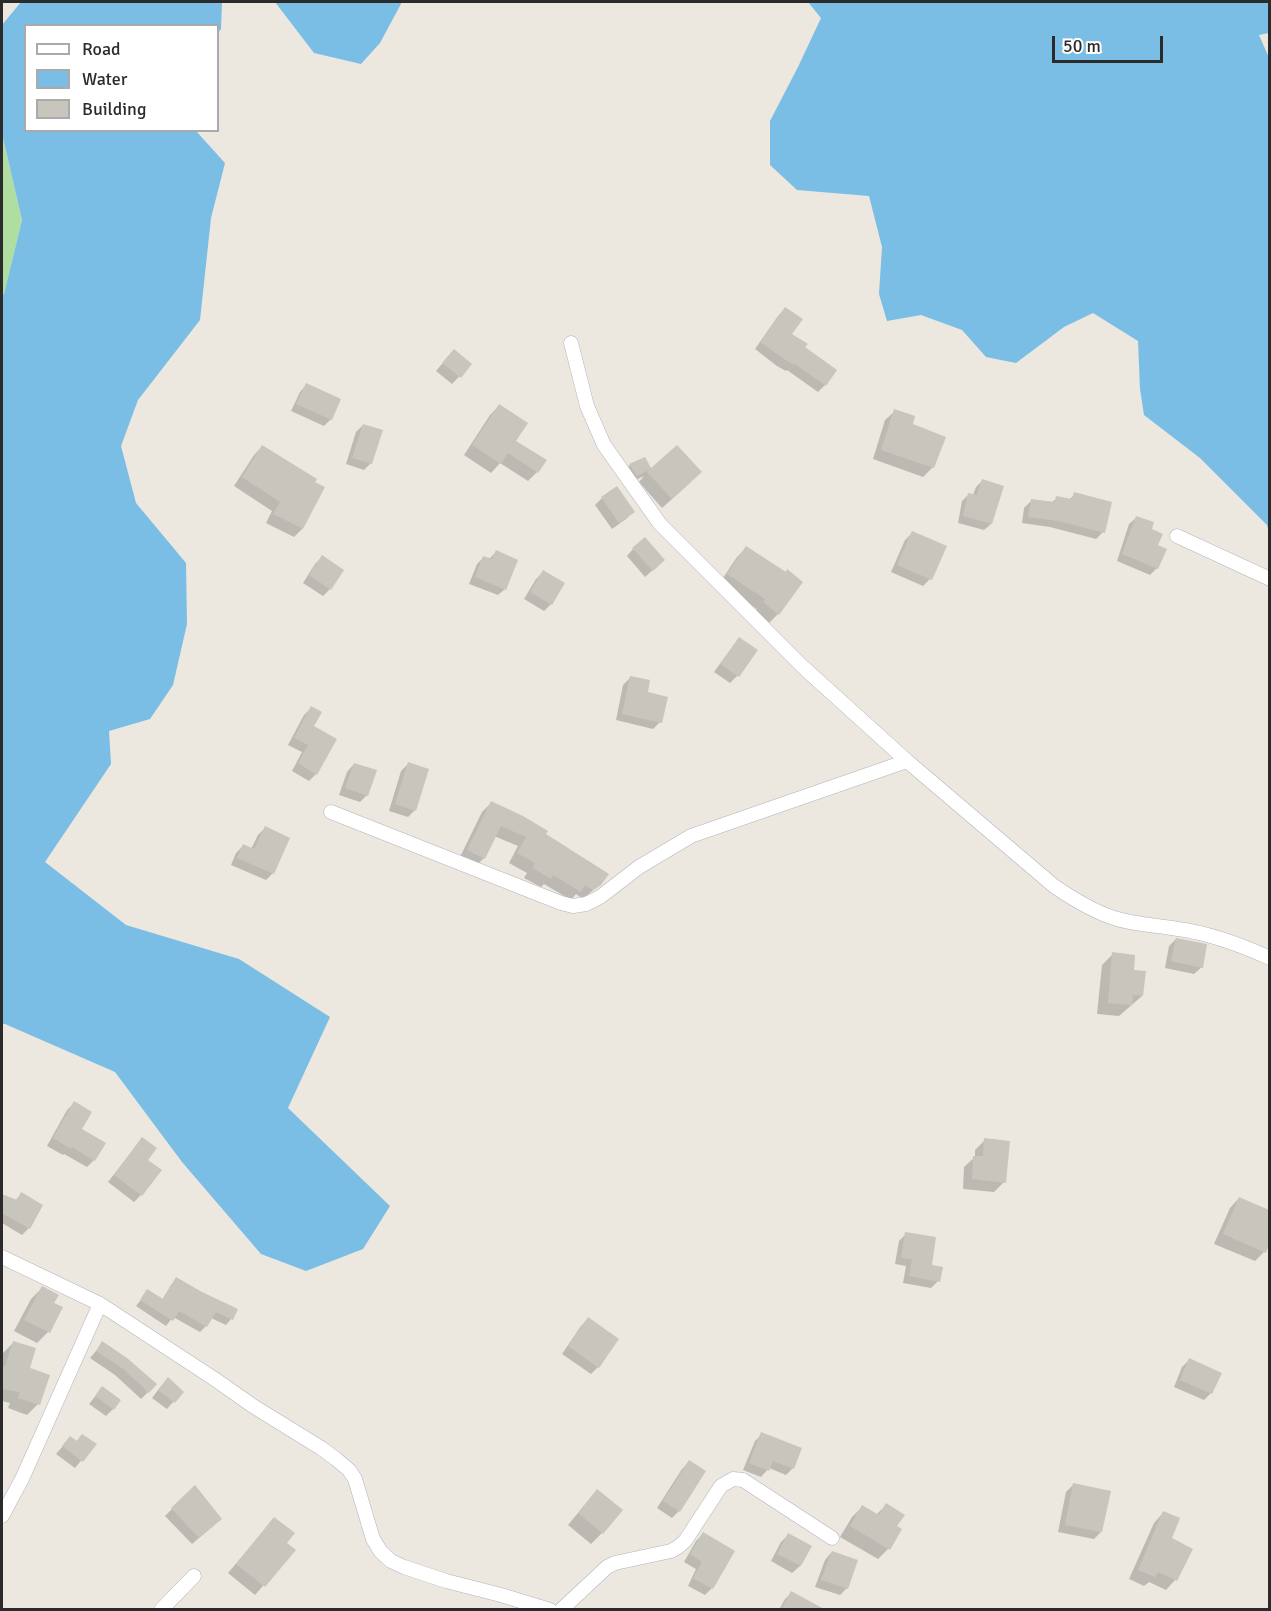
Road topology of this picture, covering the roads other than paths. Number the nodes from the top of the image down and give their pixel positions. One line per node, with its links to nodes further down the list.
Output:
1 (571, 343): 4 (street)
2 (1178, 536): 3 (street)
3 (1269, 579)
4 (907, 760): 5 (street); 6 (street)
5 (331, 812)
6 (1269, 958)
7 (2, 1257): 8 (street)
8 (100, 1304): 9 (street); 13 (street)
9 (2, 1516)
10 (832, 1538): 14 (street)
11 (194, 1576): 12 (street)
12 (161, 1610)
13 (550, 1610)
14 (561, 1610)

